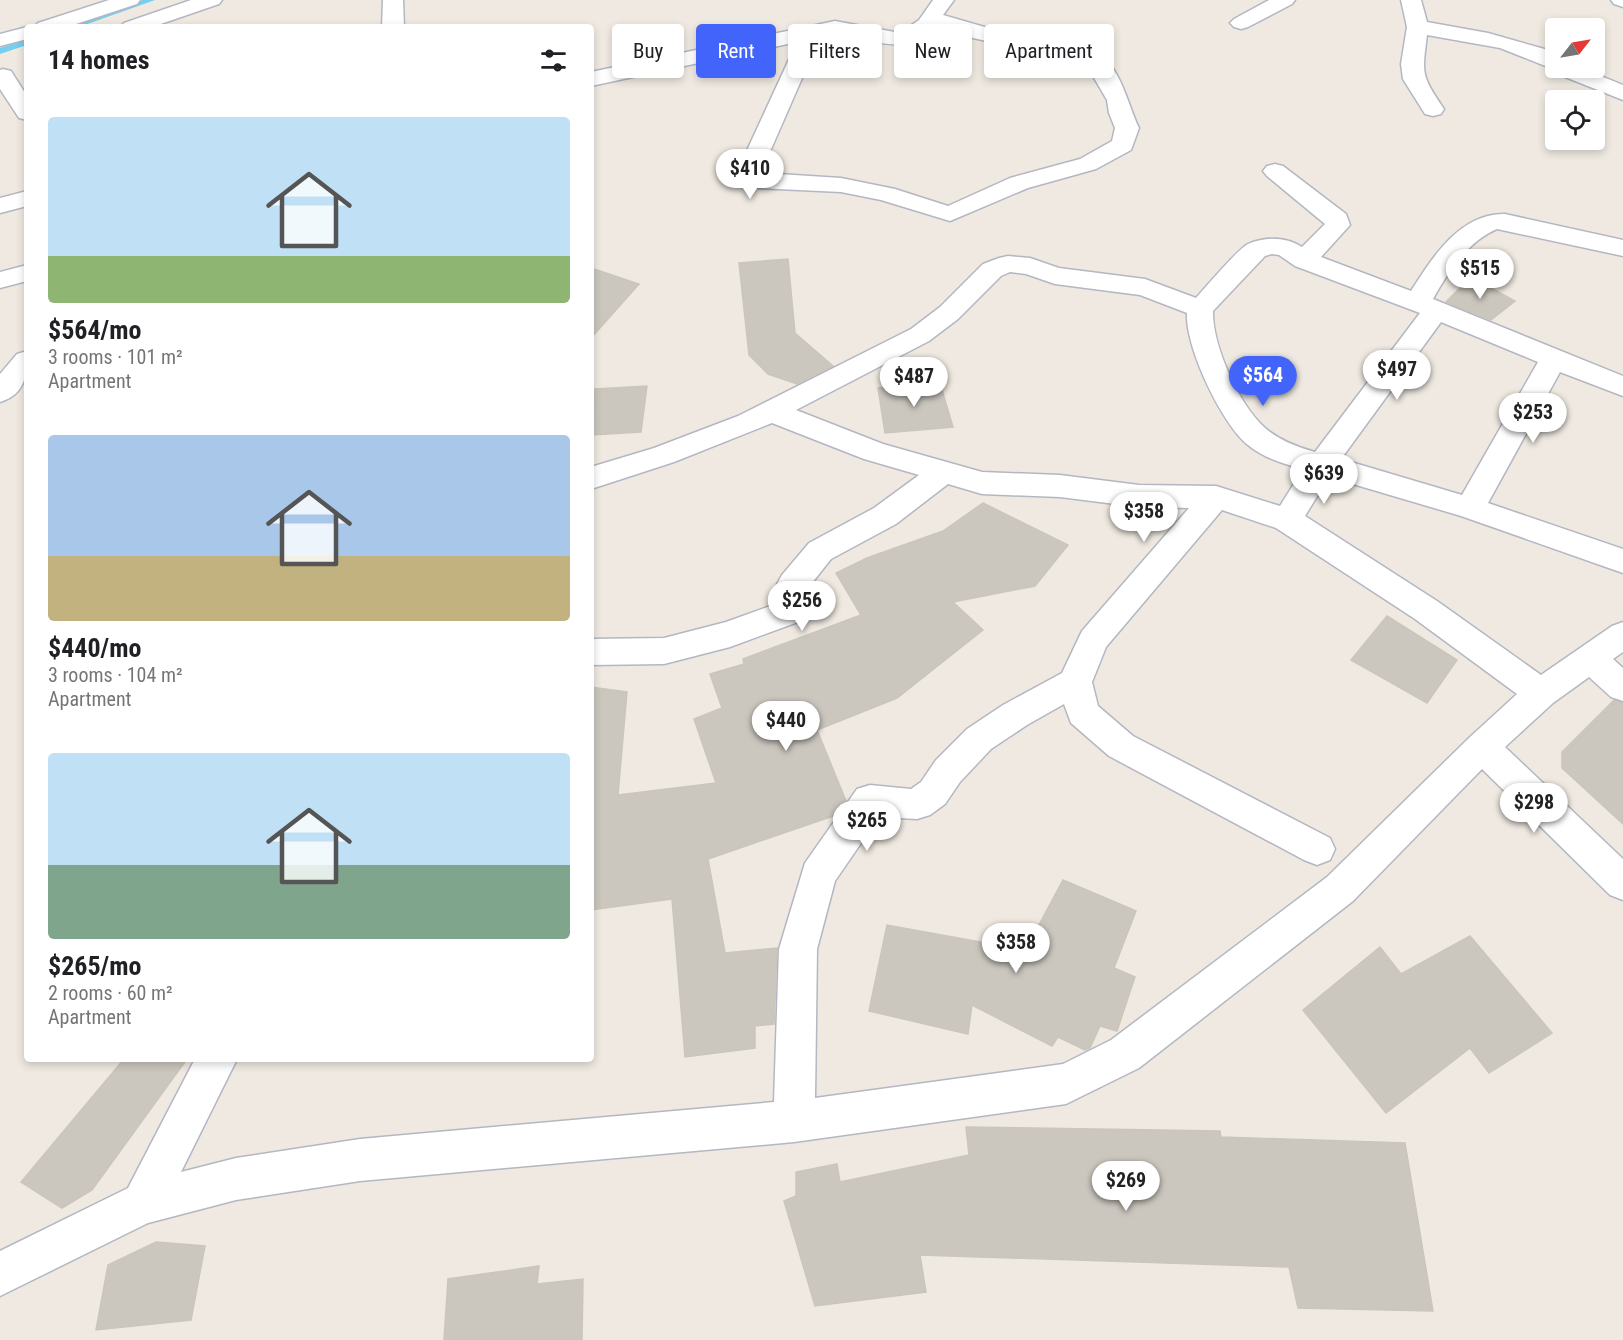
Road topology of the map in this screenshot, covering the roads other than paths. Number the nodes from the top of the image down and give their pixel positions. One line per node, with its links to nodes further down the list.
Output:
1 (130, 0): 8 (street)
2 (212, 0): 9 (street)
3 (393, 0): 10 (street)
4 (1285, 0): 7 (street)
5 (1411, 1): 11 (street)
6 (937, 9): 14 (street); 20 (street)
7 (1241, 23)
8 (54, 24)
9 (140, 24)
10 (393, 24)
11 (1417, 27): 16 (street); 24 (street)
12 (24, 34): 15 (street)
13 (788, 36): 19 (street)
14 (882, 37)
15 (0, 40)
16 (1545, 57)
17 (24, 69): 18 (street)
18 (1, 77): 23 (street)
19 (594, 78)
20 (791, 78)
21 (1587, 78): 22 (street)
22 (1623, 93)
23 (24, 108)
24 (1433, 109)
25 (1275, 171): 29 (street)
26 (24, 199): 27 (street)
27 (0, 206)
28 (1623, 248): 32 (street)
29 (1304, 260): 32 (street); 33 (street)
30 (24, 274): 31 (street)
31 (0, 280)
32 (1427, 306): 34 (street); 39 (street)
33 (1200, 309): 38 (street); 39 (street)
34 (1554, 358): 36 (street); 43 (street)
35 (24, 364): 37 (street)
36 (1623, 387)
37 (0, 392)
38 (770, 411): 40 (street); 41 (street)
39 (1321, 465): 43 (street); 44 (street)
40 (944, 472): 42 (street); 47 (street)
41 (594, 477)
42 (1216, 497): 44 (street); 49 (street)
43 (1470, 508): 45 (street)
44 (1287, 520): 51 (street)
45 (1623, 561)
46 (1623, 635): 48 (street)
47 (594, 652)
48 (1590, 659): 50 (street); 51 (street)
49 (1075, 682): 53 (street); 56 (street)
50 (1623, 687)
51 (1541, 693): 52 (street)
52 (1482, 747): 54 (street); 56 (street)
53 (1317, 849)
54 (1623, 882)
55 (215, 1062): 57 (street)
56 (794, 1121): 57 (street)
57 (143, 1203): 58 (street)
58 (0, 1274)

